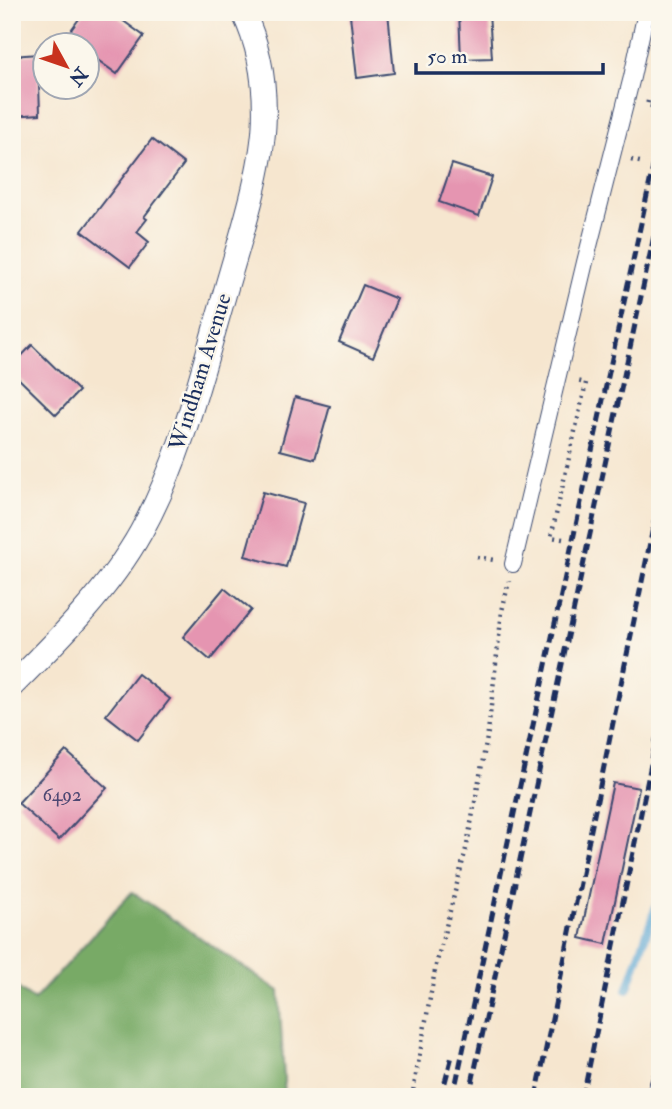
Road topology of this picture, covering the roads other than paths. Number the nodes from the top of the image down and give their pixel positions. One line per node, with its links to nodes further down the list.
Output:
1 (243, 12): 4 (street, Windham Avenue)
2 (646, 12): 3 (street)
3 (513, 564)
4 (12, 687)
5 (660, 1070): 6 (lane)
6 (651, 1097)

